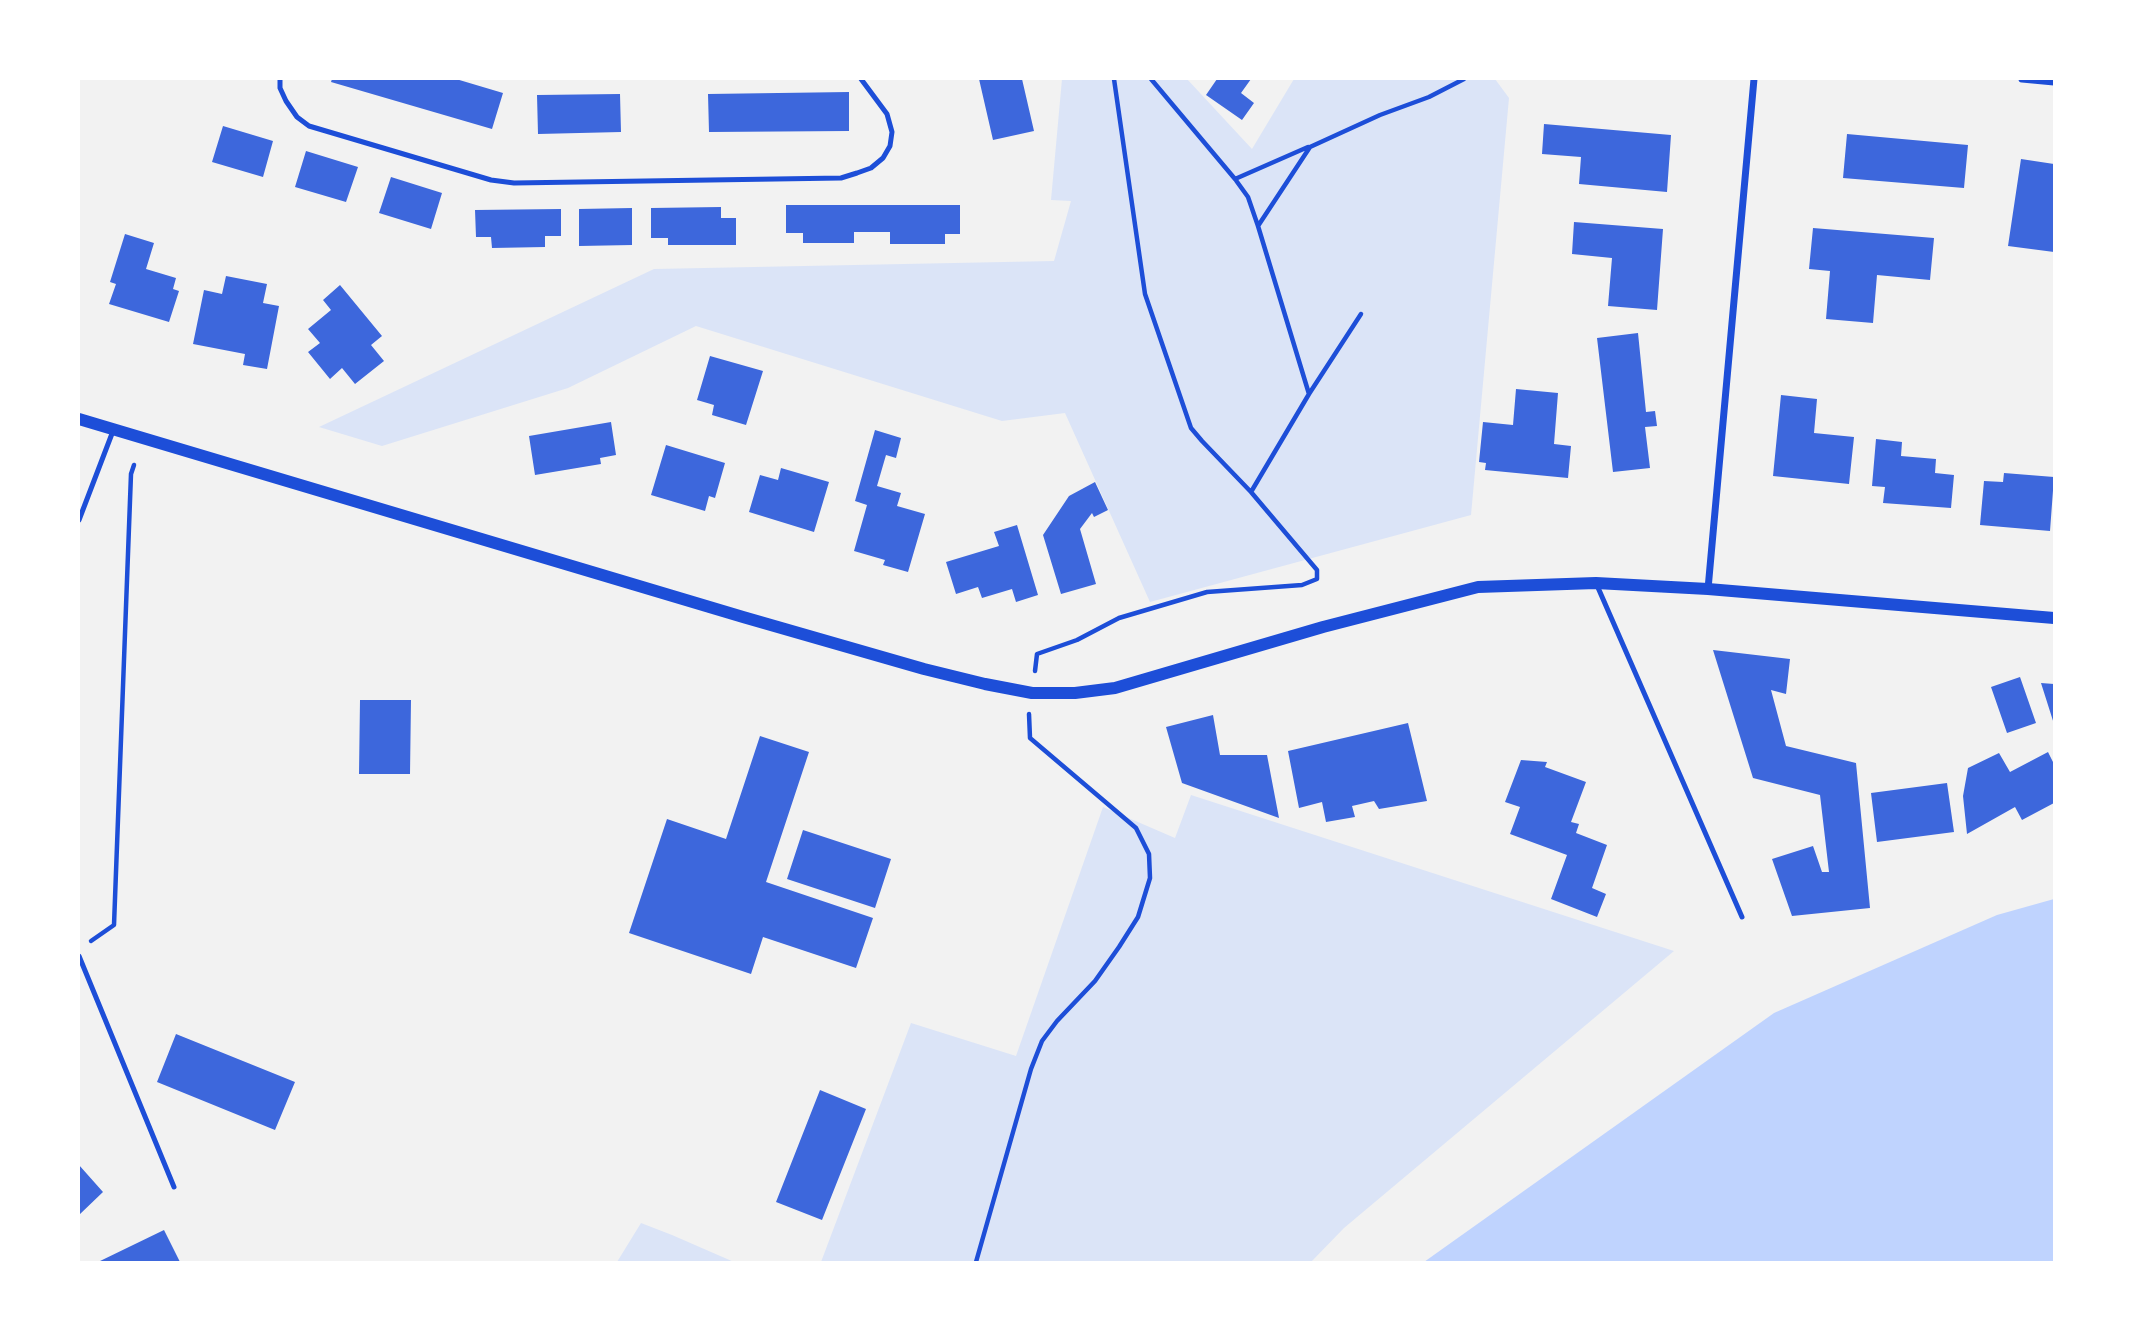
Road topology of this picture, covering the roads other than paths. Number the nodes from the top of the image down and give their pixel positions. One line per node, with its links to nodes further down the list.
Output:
1 (280, 79): 2 (lane)
2 (861, 79)
3 (1754, 79): 10 (street)
4 (2022, 79): 5 (street)
5 (2054, 82)
6 (79, 419): 7 (street)
7 (114, 429): 8 (lane); 9 (street)
8 (79, 520)
9 (1596, 583): 10 (street); 12 (lane)
10 (1707, 589): 11 (street)
11 (2054, 618)
12 (1742, 917)
13 (79, 956): 14 (lane)
14 (174, 1187)

